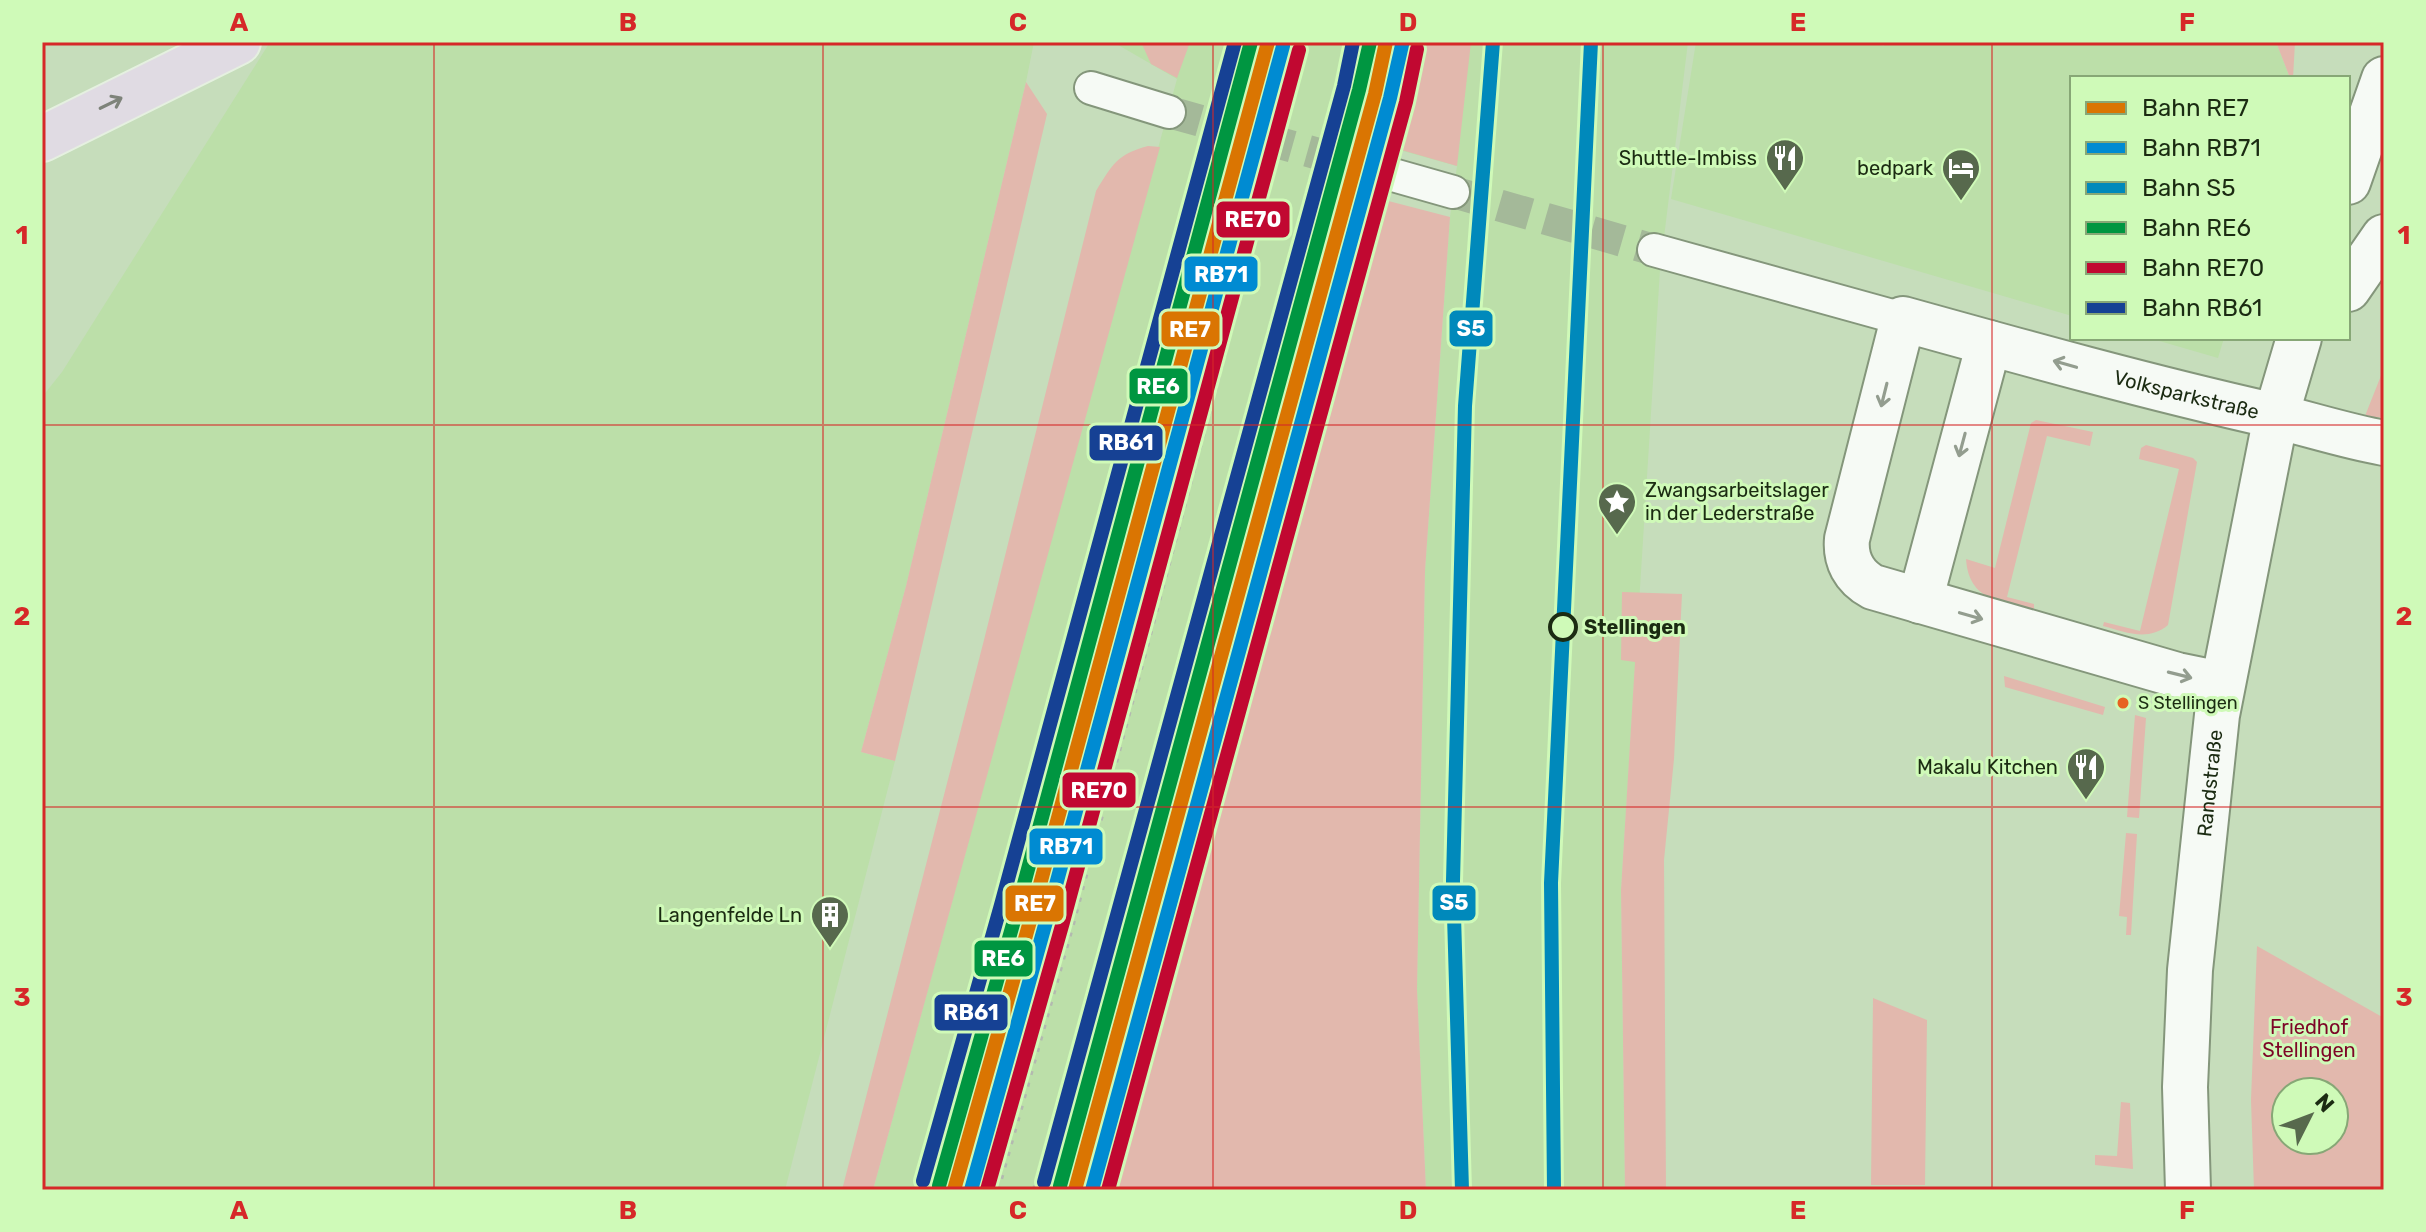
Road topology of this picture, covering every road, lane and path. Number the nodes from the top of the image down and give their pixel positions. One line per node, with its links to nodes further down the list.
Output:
1 (238, 42): 5 (highway, one-way to 1)
2 (2384, 79): 7 (street)
3 (1091, 88): 4 (street)
4 (1169, 112)
5 (42, 139)
6 (1379, 171): 8 (street)
7 (2350, 176)
8 (1453, 192)
9 (2384, 237): 11 (street)
10 (1654, 250): 12 (street, Volksparkstraße)
11 (2350, 286)
12 (1903, 319): 15 (street, Volksparkstraße); 18 (street, one-way to 18)
13 (2298, 340): 16 (street, Randstraße)
14 (2319, 340): 16 (street)
15 (1989, 343): 16 (street, Volksparkstraße, one-way to 15); 18 (street, one-way to 18)
16 (2276, 416): 17 (street, Volksparkstraße); 19 (street, Randstraße)
17 (2384, 443)
18 (1920, 601): 19 (street, one-way to 19)
19 (2221, 684): 20 (street, Randstraße)
20 (2188, 1190)

